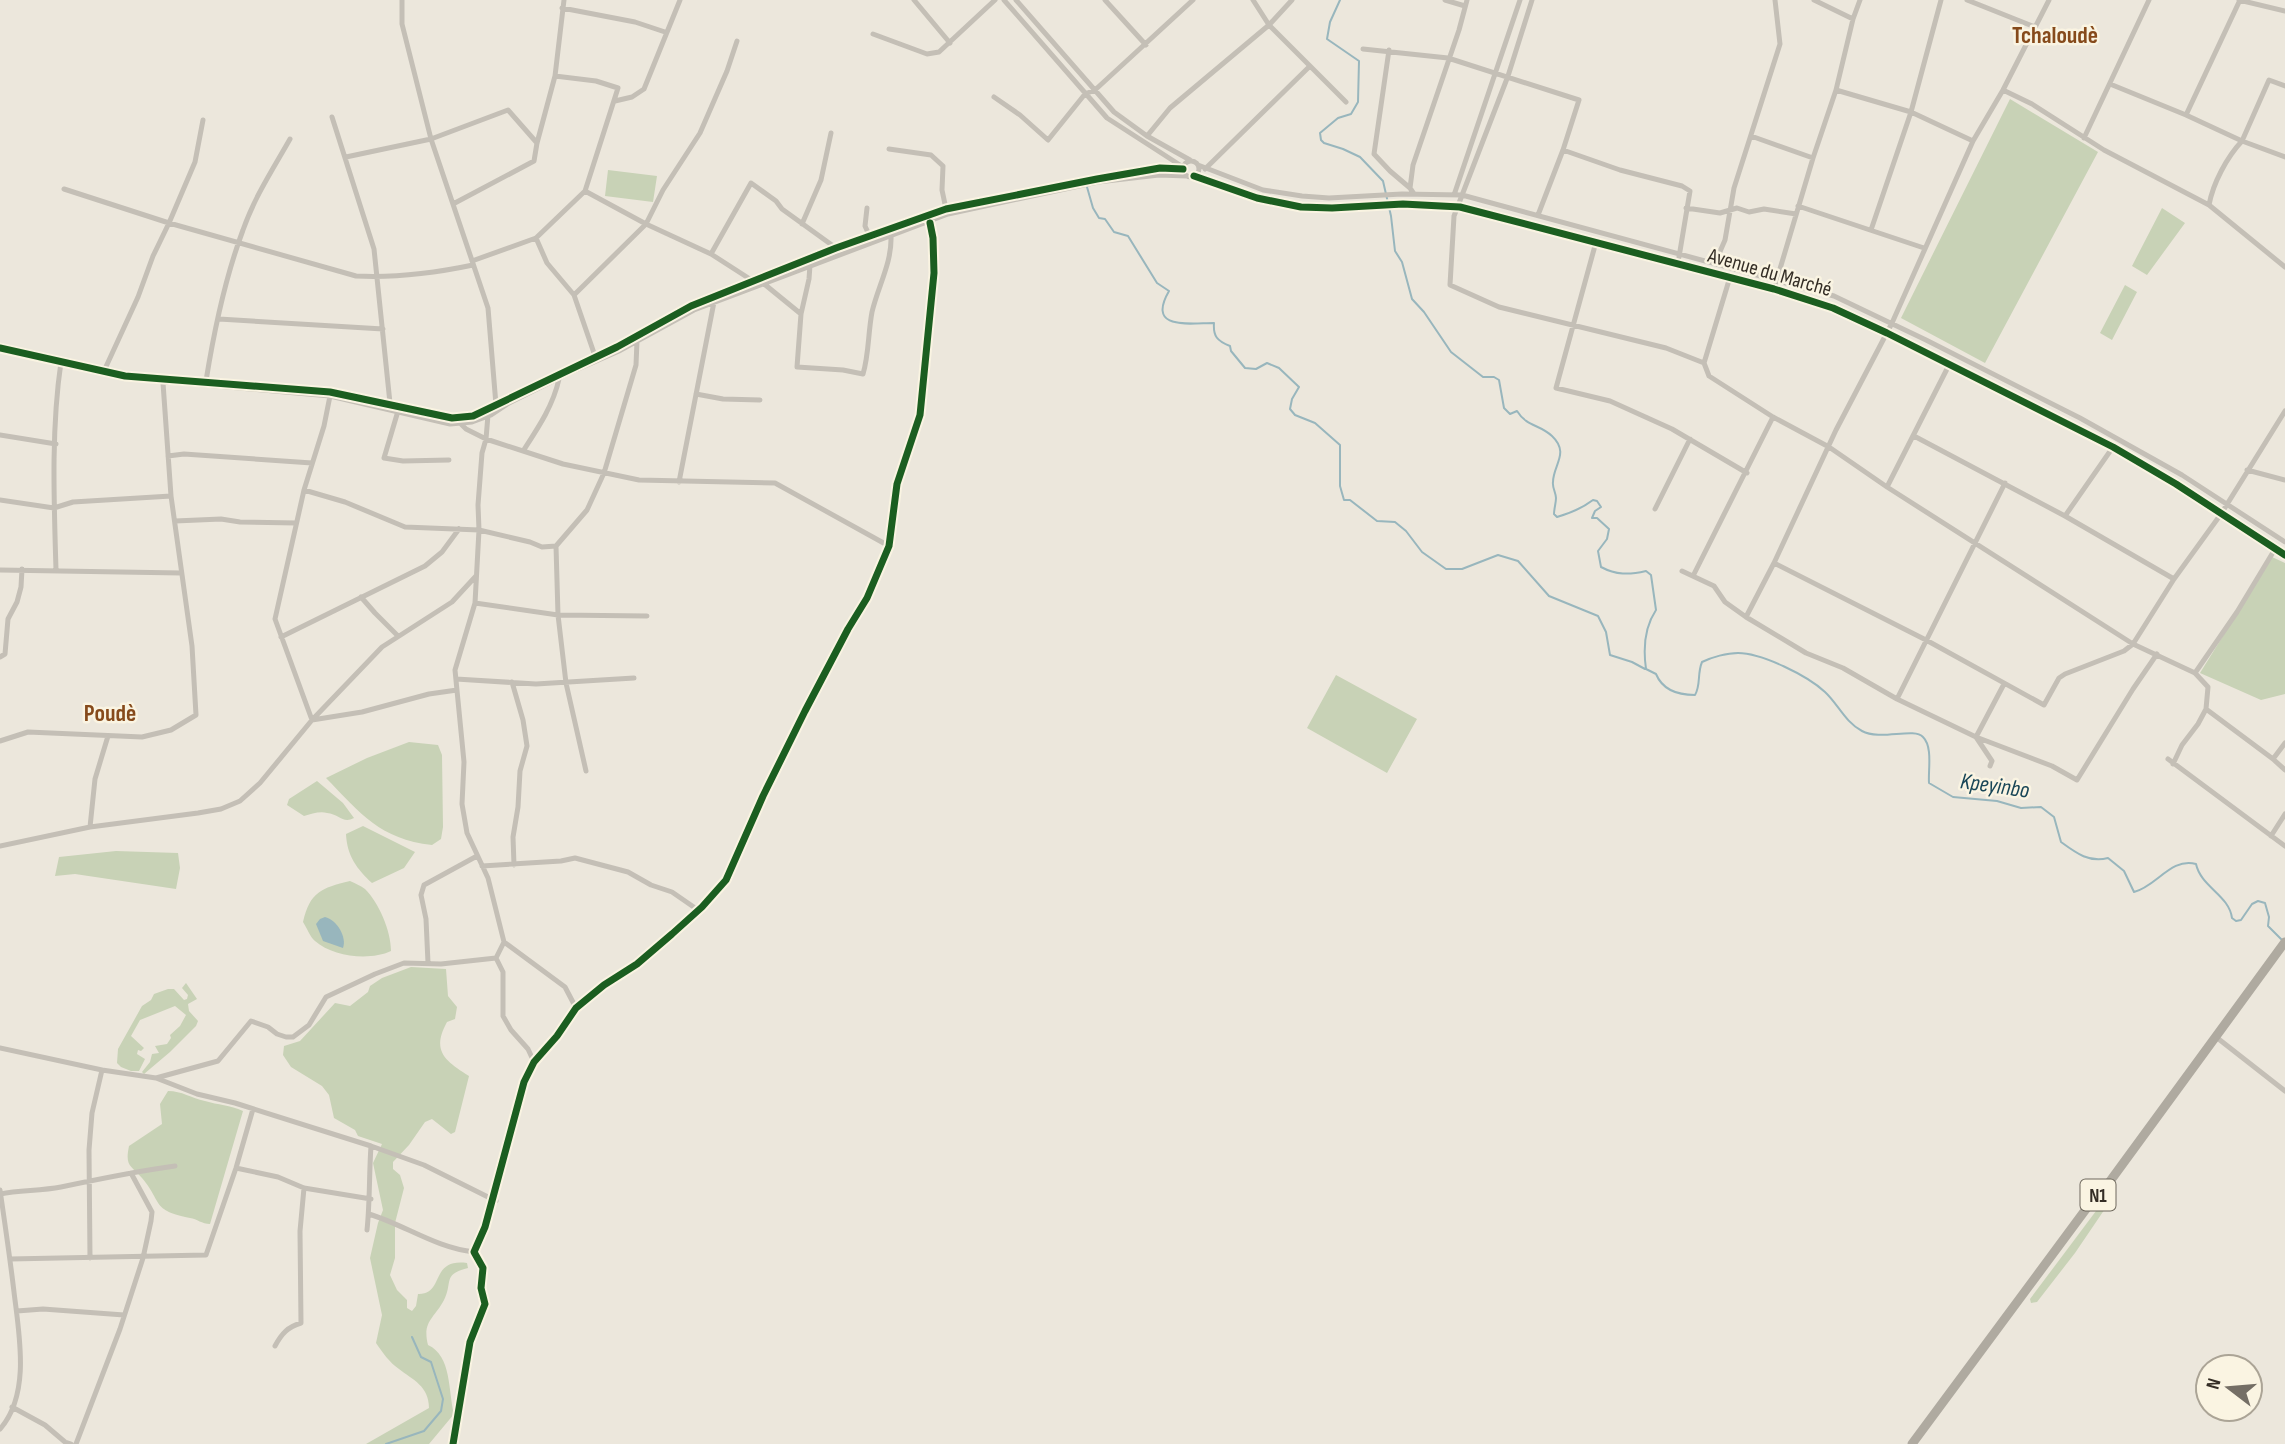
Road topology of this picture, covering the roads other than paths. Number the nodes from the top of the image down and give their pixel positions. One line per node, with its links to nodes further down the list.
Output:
1 (402, 0): 59 (street)
2 (564, 0): 24 (street)
3 (680, 0): 29 (street)
4 (914, 0): 32 (street)
5 (995, 0): 32 (street)
6 (1004, 0): 46 (street)
7 (1016, 0): 43 (street)
8 (1105, 0): 33 (street)
9 (1192, 0): 33 (street)
10 (1253, 0): 27 (street)
11 (1292, 0): 27 (street)
12 (1445, 0): 23 (street)
13 (1520, 0): 38 (street)
14 (1532, 0): 40 (street)
15 (1775, 0): 55 (street)
16 (1814, 0): 26 (street)
17 (1860, 0): 26 (street)
18 (1941, 0): 50 (street)
19 (1967, 0): 28 (street)
20 (2049, 0): 28 (street)
21 (2149, 0): 41 (street)
22 (2239, 0): 25 (street); 51 (street)
23 (1466, 3): 36 (street)
24 (562, 8): 29 (street); 39 (street)
25 (2285, 11)
26 (1853, 19): 44 (street)
27 (1269, 25): 37 (street); 56 (street)
28 (2035, 27): 45 (street)
29 (666, 32): 48 (street)
30 (873, 34): 32 (street)
31 (737, 41): 93 (street)
32 (950, 43)
33 (1146, 45): 43 (street)
34 (1363, 49): 35 (street)
35 (1389, 50): 36 (street); 75 (street)
36 (1448, 58): 38 (street); 75 (street)
37 (1310, 66): 49 (street); 71 (street)
38 (1496, 73): 40 (street); 79 (street)
39 (555, 76): 48 (street); 62 (street)
40 (1507, 76): 64 (street); 80 (street)
41 (2110, 84): 51 (street); 57 (street)
42 (2285, 86): 61 (street)
43 (1095, 90): 46 (street); 56 (street)
44 (1836, 90): 50 (street); 67 (street)
45 (2003, 90): 57 (street); 60 (street)
46 (1085, 94): 47 (street); 70 (street)
47 (994, 97)
48 (615, 101): 77 (street)
49 (1346, 102)
50 (1911, 112): 60 (street); 95 (street)
51 (2186, 115): 61 (street)
52 (332, 117): 65 (street)
53 (203, 120): 91 (street)
54 (831, 133): 94 (street)
55 (1752, 135): 67 (street); 88 (street)
56 (1147, 136): 68 (street)
57 (2084, 138): 82 (street)
58 (290, 139): 100 (street)
59 (430, 139): 62 (street); 65 (street); 81 (street)
60 (1973, 141): 102 (street)
61 (2242, 141): 66 (street); 82 (street)
62 (537, 143): 81 (street)
63 (889, 149): 87 (street)
64 (1563, 150): 86 (street); 90 (street)
65 (346, 157): 110 (street)
66 (2285, 157)
67 (1813, 158): 83 (street)
68 (1190, 160): 69 (street); 70 (street)
69 (1198, 165): 71 (street, Avenue du Marché); 73 (street)
70 (1183, 168): 72 (street); 74 (street)
71 (1205, 169): 78 (street, Avenue du Marché)
72 (1187, 176): 73 (street); 74 (street)
73 (1194, 176): 84 (street, Avenue du Marché)
74 (1086, 183): 87 (street); 92 (street)
75 (1409, 188): 78 (street)
76 (64, 189): 91 (street)
77 (585, 191): 93 (street); 98 (street)
78 (1414, 194): 79 (street, Avenue du Marché)
79 (1454, 195): 80 (street, Avenue du Marché)
80 (1462, 195): 84 (street); 90 (street, Avenue du Marché)
81 (453, 204): 105 (street)
82 (2209, 205): 109 (street)
83 (1798, 206): 89 (street); 95 (street)
84 (1460, 207): 99 (street, Avenue du Marché); 121 (street)
85 (867, 208): 97 (street)
86 (1686, 208): 88 (street); 103 (street)
87 (946, 209): 97 (street)
88 (1729, 212): 89 (street); 107 (street)
89 (1796, 214): 112 (street)
90 (1538, 215): 103 (street, Avenue du Marché)
91 (169, 223): 100 (street); 130 (street)
92 (930, 223): 96 (street); 182 (street)
93 (646, 224): 104 (street); 116 (street)
94 (802, 224): 101 (street); 104 (street)
95 (1871, 230): 102 (street)
96 (891, 236): 108 (street); 118 (street)
97 (870, 237): 101 (street)
98 (536, 238): 105 (street); 116 (street)
99 (1596, 242): 106 (street, Avenue du Marché); 121 (street)
100 (239, 243): 110 (street); 119 (street)
101 (836, 248): 113 (street)
102 (1924, 248): 120 (street)
103 (1680, 253): 106 (street); 107 (street, Avenue du Marché)
104 (711, 254): 113 (street)
105 (472, 263): 110 (street); 139 (street)
106 (1677, 263): 111 (street, Avenue du Marché)
107 (1715, 263): 112 (street, Avenue du Marché)
108 (810, 265): 114 (street); 118 (street)
109 (2285, 267)
110 (378, 277): 122 (street)
111 (1730, 277): 115 (street, Avenue du Marché); 128 (street)
112 (1777, 280): 115 (street); 120 (street, Avenue du Marché)
113 (753, 281): 126 (street)
114 (763, 283): 117 (street); 118 (street)
115 (1774, 289): 123 (street, Avenue du Marché)
116 (574, 295): 126 (street)
117 (714, 302): 124 (street); 135 (street)
118 (801, 314)
119 (219, 319): 122 (street); 133 (street)
120 (1892, 323): 123 (street); 144 (street, Avenue du Marché)
121 (1572, 326): 128 (street); 150 (street)
122 (383, 329): 138 (street)
123 (1887, 333): 129 (street, Avenue du Marché); 152 (street)
124 (637, 341): 132 (street); 159 (street)
125 (0, 348): 127 (street)
126 (595, 356): 139 (street)
127 (61, 362): 130 (street); 151 (street)
128 (1704, 363): 143 (street)
129 (1949, 365): 146 (street, Avenue du Marché); 148 (street)
130 (104, 371): 131 (street)
131 (125, 376): 133 (street); 134 (street)
132 (559, 379): 142 (street); 154 (street)
133 (206, 381): 138 (street)
134 (163, 383): 136 (street); 155 (street)
135 (696, 394): 137 (street); 163 (street)
136 (330, 396): 140 (street); 157 (street)
137 (760, 400)
138 (390, 403): 142 (street)
139 (496, 405): 142 (street)
140 (398, 411): 145 (street); 156 (street)
141 (2285, 411): 158 (street)
142 (487, 413): 145 (street); 149 (street)
143 (1773, 417): 152 (street); 160 (street)
144 (2081, 418): 146 (street); 161 (street, Avenue du Marché)
145 (461, 424): 149 (street)
146 (2075, 429): 153 (street, Avenue du Marché)
147 (0, 435): 151 (street)
148 (1914, 436): 164 (street); 166 (street)
149 (486, 439): 154 (street); 178 (street)
150 (1690, 439): 160 (street); 172 (street)
151 (56, 444): 171 (street)
152 (1829, 447): 166 (street); 185 (street)
153 (2113, 447): 165 (street, Avenue du Marché); 174 (street)
154 (523, 451): 159 (street)
155 (168, 456): 157 (street); 168 (street)
156 (449, 460)
157 (312, 463): 167 (street)
158 (2248, 470): 162 (street); 170 (street)
159 (604, 473): 163 (street); 181 (street)
160 (1746, 473): 192 (street)
161 (2182, 475): 165 (street); 170 (street, Avenue du Marché)
162 (2285, 480)
163 (679, 482): 182 (street)
164 (2006, 483): 174 (street); 179 (street)
165 (2176, 484): 173 (street, Avenue du Marché)
166 (1887, 487): 179 (street)
167 (304, 490): 176 (street); 177 (street)
168 (171, 496): 171 (street); 175 (street)
169 (0, 500): 171 (street)
170 (2226, 505): 173 (street); 180 (street, Avenue du Marché)
171 (54, 508): 188 (street)
172 (1655, 509)
173 (2221, 514): 183 (street, Avenue du Marché); 193 (street)
174 (2065, 516): 193 (street)
175 (175, 521): 176 (street); 190 (street)
176 (296, 523): 200 (street)
177 (459, 528): 178 (street); 194 (street)
178 (479, 530): 181 (street); 191 (street)
179 (1976, 542): 201 (street); 202 (street)
180 (2285, 542)
181 (556, 546): 196 (street)
182 (889, 546): 231 (street)
183 (2275, 549): 184 (street, Avenue du Marché); 205 (street)
184 (2285, 555)
185 (1774, 564): 198 (street); 201 (street)
186 (0, 569): 187 (street)
187 (22, 569): 188 (street); 204 (street)
188 (56, 570): 190 (street)
189 (1682, 571): 192 (street)
190 (181, 573): 215 (street)
191 (476, 576): 195 (street); 199 (street)
192 (1693, 576): 198 (street)
193 (2174, 579): 202 (street)
194 (361, 597): 199 (street); 200 (street)
195 (475, 603): 196 (street); 207 (street)
196 (558, 615): 197 (street); 209 (street)
197 (647, 616)
198 (1746, 617): 212 (street)
199 (398, 636): 214 (street)
200 (281, 637): 214 (street)
201 (1926, 640): 210 (street); 212 (street)
202 (2133, 644): 203 (street); 210 (street)
203 (2157, 654): 205 (street); 216 (street)
204 (0, 657)
205 (2195, 673): 213 (street)
206 (634, 678): 209 (street)
207 (456, 679): 208 (street); 211 (street)
208 (512, 682): 209 (street); 229 (street)
209 (566, 683): 222 (street)
210 (2004, 684): 216 (street)
211 (457, 690): 214 (street); 228 (street)
212 (1897, 699): 216 (street)
213 (2206, 709): 219 (street); 225 (street)
214 (312, 720): 224 (street)
215 (107, 736): 217 (street); 224 (street)
216 (1976, 737): 220 (street)
217 (0, 741)
218 (2285, 743): 219 (street)
219 (2273, 759): 221 (street)
220 (1990, 766)
221 (2285, 770)
222 (586, 771)
223 (2285, 814): 225 (street)
224 (90, 827): 226 (street)
225 (2271, 836): 227 (street)
226 (0, 846)
227 (2285, 846)
228 (477, 856): 230 (street); 235 (street)
229 (514, 865): 230 (street); 231 (street)
230 (482, 866): 232 (street)
231 (698, 910): 236 (street)
232 (504, 942): 234 (street); 236 (street)
233 (2284, 944): 237 (highway, N1)
234 (496, 958): 235 (street); 239 (street)
235 (428, 962): 241 (street)
236 (576, 1008): 239 (street)
237 (2216, 1037): 242 (street); 266 (highway, N1)
238 (0, 1048): 240 (street)
239 (534, 1062): 252 (street)
240 (102, 1070): 241 (street); 248 (street)
241 (156, 1078): 243 (street)
242 (2285, 1091)
243 (253, 1109): 244 (street); 246 (street)
244 (371, 1146): 251 (street); 252 (street)
245 (175, 1166): 247 (street)
246 (236, 1168): 249 (street); 257 (street)
247 (131, 1172): 248 (street); 257 (street)
248 (90, 1182): 250 (street); 256 (street)
249 (304, 1188): 251 (street); 261 (street)
250 (0, 1193): 258 (street)
251 (371, 1199): 253 (street)
252 (493, 1200): 255 (street)
253 (369, 1214): 254 (street); 255 (street)
254 (367, 1230)
255 (474, 1252): 265 (street)
256 (90, 1258): 257 (street); 258 (street)
257 (143, 1258): 260 (street)
258 (10, 1259): 259 (street)
259 (17, 1311): 260 (street); 262 (street)
260 (124, 1315): 264 (street)
261 (275, 1346)
262 (12, 1407): 263 (street); 264 (street)
263 (0, 1429)
264 (73, 1444)
265 (453, 1444)
266 (1912, 1444)

